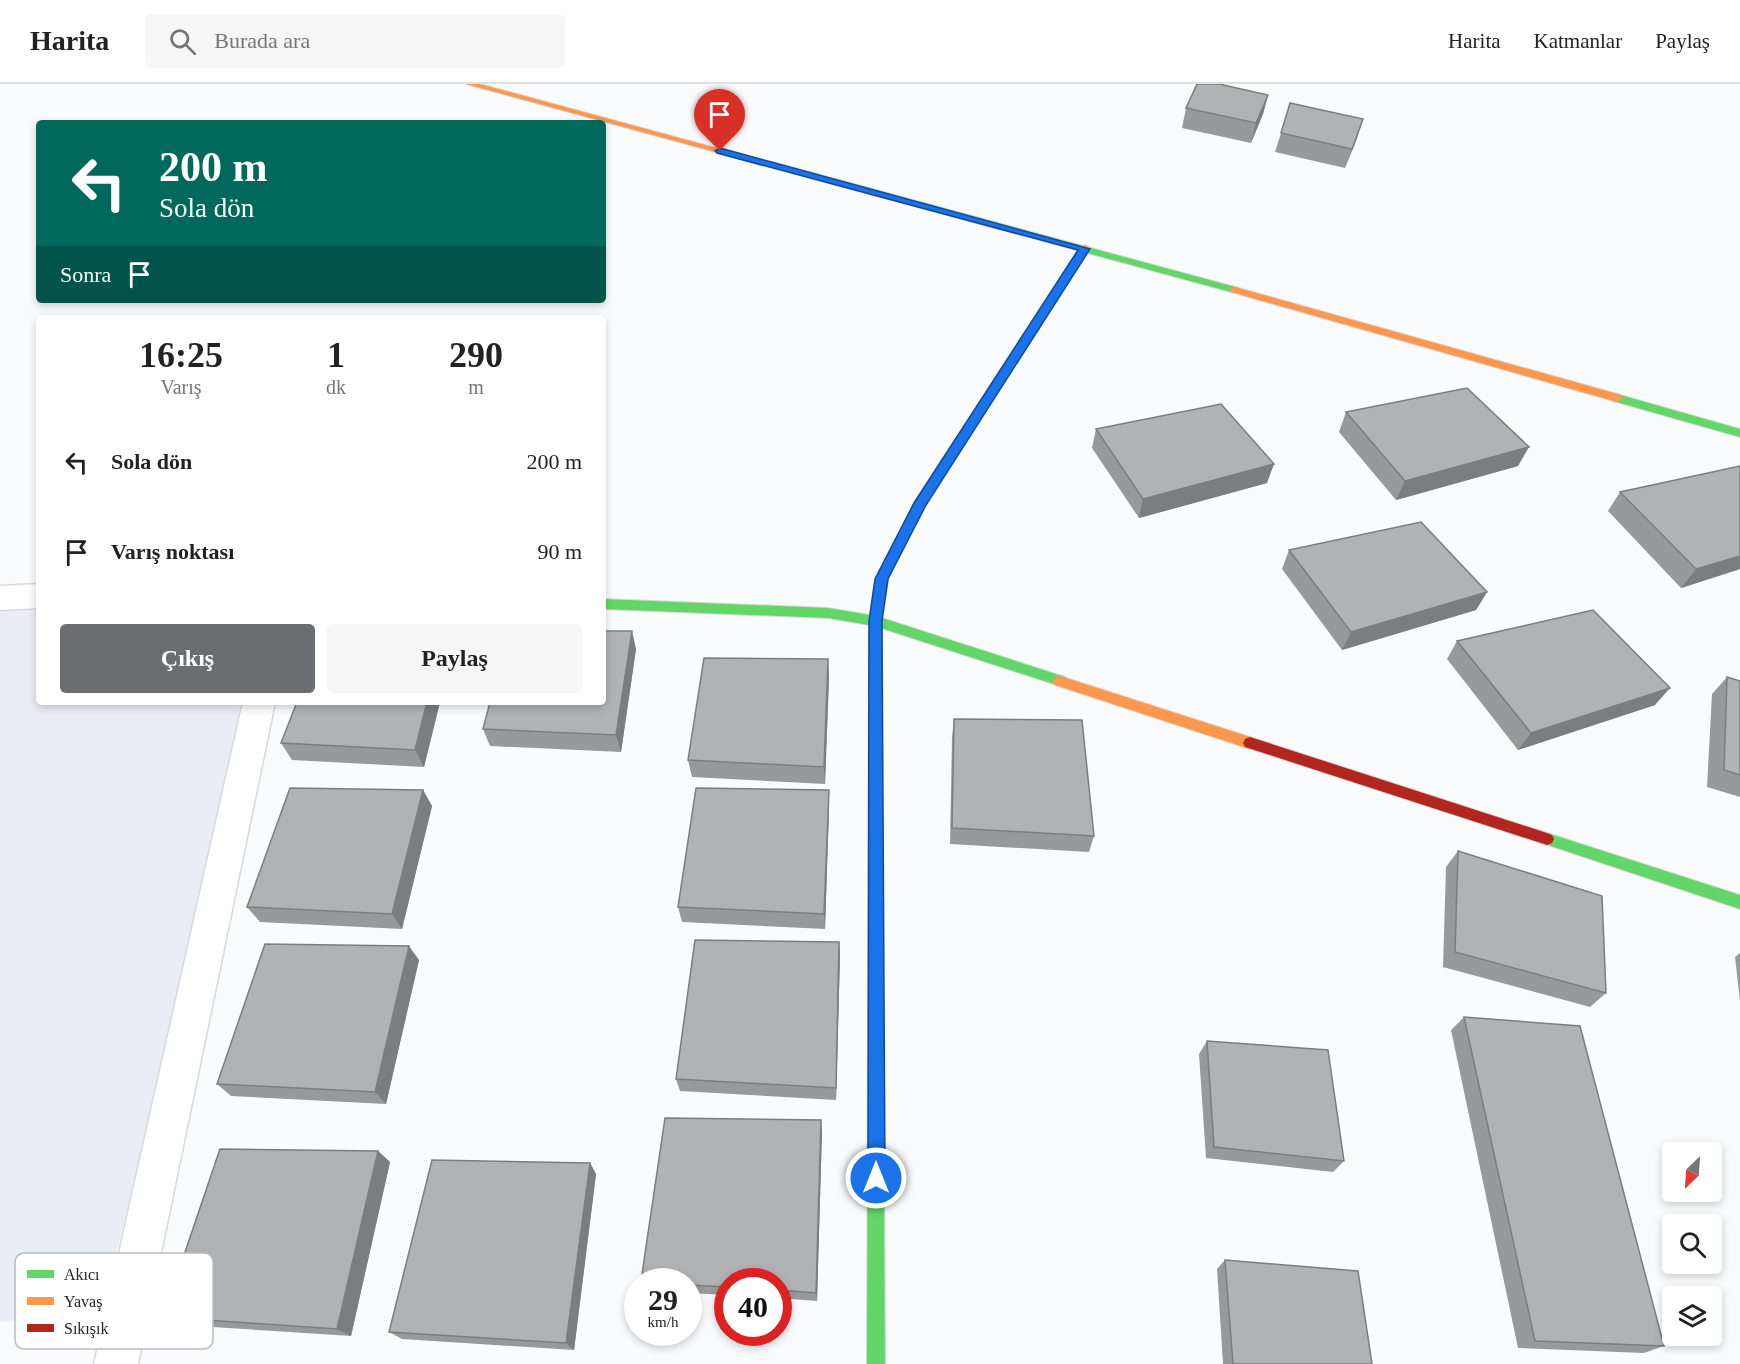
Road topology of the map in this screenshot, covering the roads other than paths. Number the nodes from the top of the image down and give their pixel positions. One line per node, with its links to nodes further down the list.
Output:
1 (470, 84): 2 (street)
2 (604, 120)
3 (606, 121): 4 (street)
4 (1084, 249): 5 (street); 9 (street)
5 (1740, 432)
6 (36, 596): 7 (street)
7 (0, 598)
8 (606, 604): 9 (street)
9 (875, 621): 11 (street); 15 (street)
10 (259, 705): 12 (street)
11 (1740, 903)
12 (140, 1253)
13 (119, 1349): 14 (street)
14 (116, 1364)
15 (876, 1364)

